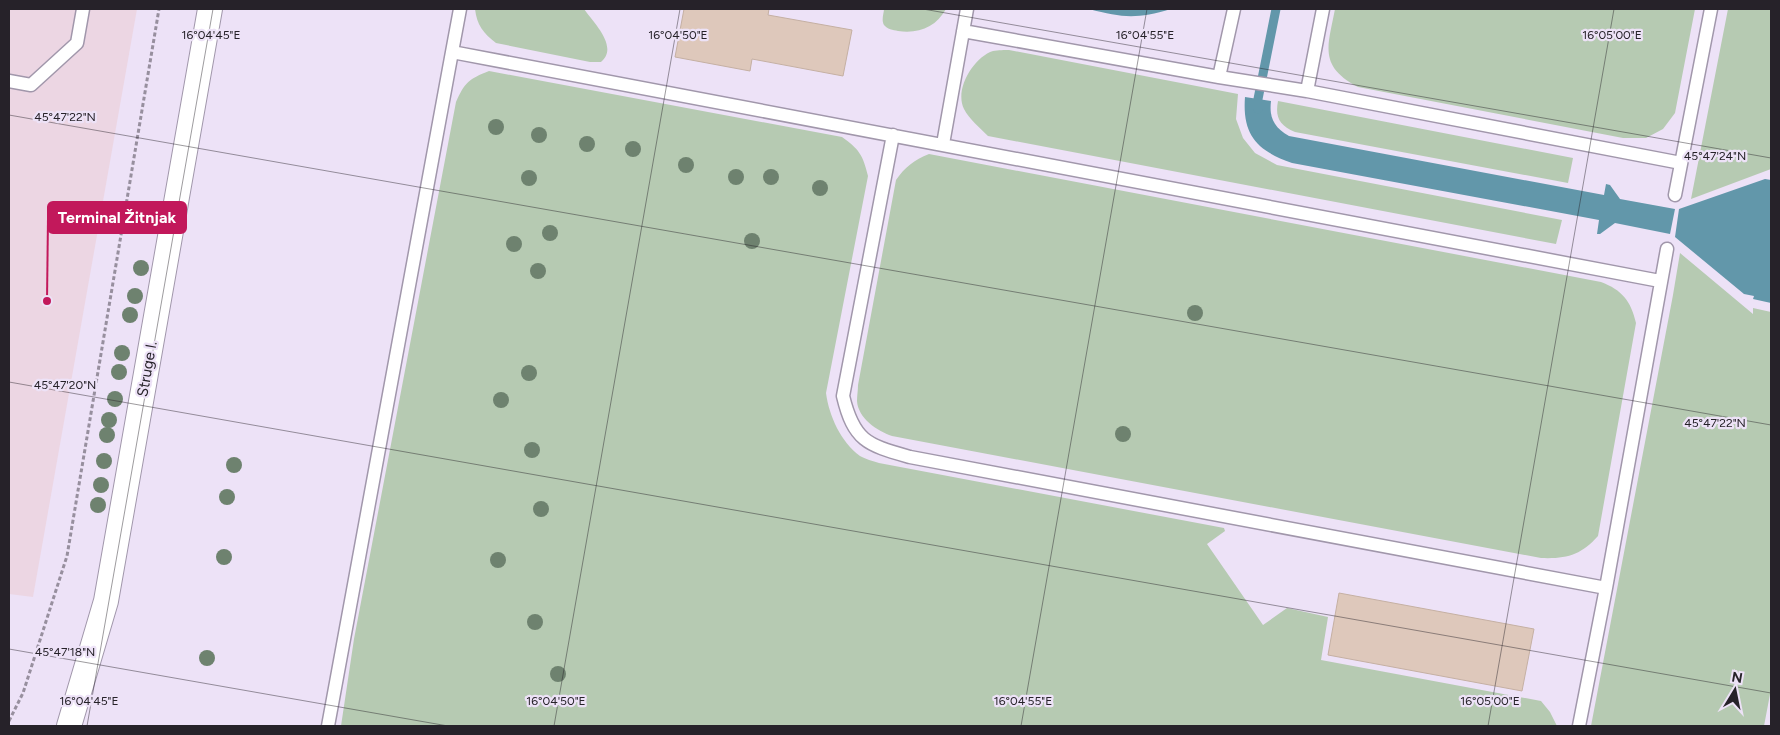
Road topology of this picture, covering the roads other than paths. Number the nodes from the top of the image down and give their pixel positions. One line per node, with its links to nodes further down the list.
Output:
1 (83, 9): 11 (lane)
2 (210, 9): 20 (street, Struge I.)
3 (460, 9): 9 (lane)
4 (967, 9): 8 (lane)
5 (1234, 9): 10 (lane)
6 (1322, 9): 12 (lane)
7 (1711, 9): 15 (lane)
8 (963, 31): 10 (lane); 14 (lane)
9 (452, 52): 13 (lane); 21 (lane)
10 (1219, 77): 12 (lane)
11 (9, 81)
12 (1308, 92): 15 (lane)
13 (893, 135): 14 (lane); 19 (lane)
14 (943, 144): 18 (lane)
15 (1681, 163): 16 (lane)
16 (1675, 195)
17 (1667, 249): 18 (lane)
18 (1660, 281): 19 (lane)
19 (1606, 588): 22 (lane)
20 (69, 726)
21 (328, 726)
22 (1579, 726)

